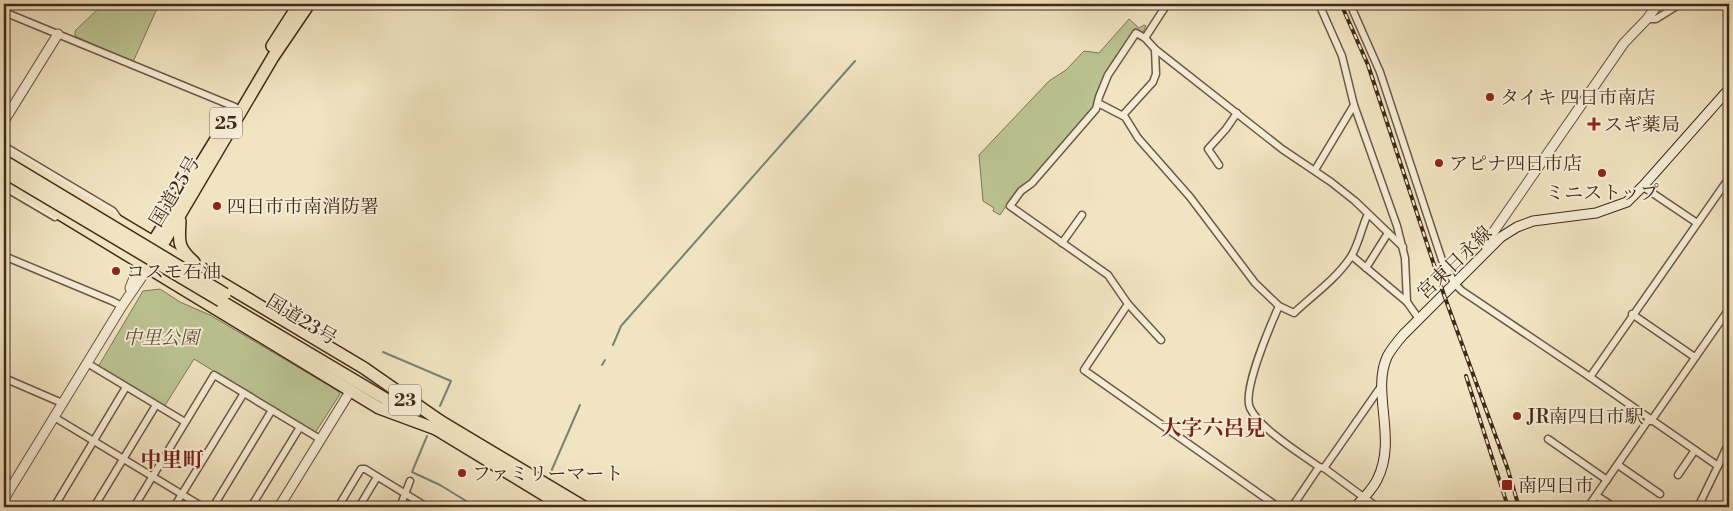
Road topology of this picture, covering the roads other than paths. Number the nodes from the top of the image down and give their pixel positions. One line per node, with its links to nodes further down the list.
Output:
1 (299, 4): 16 (highway, 国道25号 / 25)
2 (309, 4): 31 (highway, 国道25号 / 25)
3 (1167, 4): 11 (street)
4 (1319, 4): 15 (street)
5 (1350, 4): 45 (street)
6 (1658, 4): 9 (street)
7 (1680, 4): 9 (street)
8 (4, 12): 10 (street)
9 (1647, 19): 39 (street)
10 (58, 34): 16 (street); 19 (street)
11 (1145, 38): 12 (street); 14 (street)
12 (1155, 49): 17 (street); 18 (street)
13 (1729, 89): 27 (street, 宮東日永線)
14 (1098, 103): 18 (street); 36 (street)
15 (1354, 105): 23 (street); 38 (street)
16 (235, 108): 37 (highway, 国道25号 / 25)
17 (1237, 113): 22 (street); 23 (street)
18 (1123, 115): 50 (street)
19 (4, 121)
20 (4, 146): 33 (street)
21 (7, 158): 33 (highway, 23); 46 (highway, 国道23号 / 23, bridge)
22 (1219, 165)
23 (1315, 170): 29 (street)
24 (4, 172): 46 (highway, 国道23号 / 23, bridge)
25 (1729, 178): 32 (street)
26 (4, 180): 35 (highway)
27 (1642, 186): 32 (street); 39 (street, 宮東日永線)
28 (4, 187): 35 (street)
29 (1368, 214): 34 (street); 41 (street)
30 (1082, 215): 36 (street)
31 (180, 216): 37 (highway, 国道25号 / 25); 44 (highway)
32 (1697, 223): 52 (street)
33 (124, 226): 37 (highway, 23)
34 (1388, 233): 38 (street); 43 (street)
35 (109, 243): 42 (highway)
36 (1062, 243): 48 (street)
37 (157, 244): 42 (highway, 国道25号 / 25); 44 (highway)
38 (1403, 247): 47 (street)
39 (1488, 249): 45 (street, 宮東日永線)
40 (4, 256): 49 (street)
41 (1352, 256): 43 (street); 50 (street)
42 (144, 266): 49 (street); 61 (highway)
43 (1366, 268): 47 (street)
44 (200, 270): 69 (highway)
45 (1455, 284): 53 (street, 宮東日永線); 57 (street)
46 (223, 298): 69 (highway, 国道23号 / 23)
47 (1407, 302): 53 (street)
48 (1128, 304): 54 (street); 105 (street)
49 (122, 306): 56 (street)
50 (1279, 306): 79 (street)
51 (1729, 309): 55 (street)
52 (1632, 314): 55 (street); 57 (street)
53 (1419, 319): 59 (street, 宮東日永線)
54 (1161, 340)
55 (1696, 356): 67 (street)
56 (87, 363): 60 (street); 63 (street)
57 (1590, 377): 67 (street)
58 (4, 378): 63 (street)
59 (1382, 385): 79 (street); 89 (street, 宮東日永線)
60 (126, 387): 64 (street); 73 (street)
61 (350, 390): 69 (highway); 71 (street)
62 (244, 393): 65 (street); 68 (street); 87 (street)
63 (62, 403): 66 (street)
64 (156, 405): 68 (street); 76 (street)
65 (272, 410): 70 (street); 96 (street)
66 (54, 417): 73 (street); 90 (street)
67 (1650, 420): 75 (street); 77 (street)
68 (185, 422): 81 (street)
69 (438, 425): 103 (highway, 国道23号 / 23); 104 (highway, 国道23号 / 23)
70 (300, 427): 71 (street); 97 (street)
71 (320, 439): 98 (street)
72 (1548, 439): 83 (street)
73 (94, 441): 76 (street); 91 (street)
74 (1729, 442): 78 (street)
75 (1695, 450): 78 (street); 80 (street)
76 (123, 459): 81 (street); 92 (street)
77 (1618, 465): 83 (street); 86 (street)
78 (1718, 466): 111 (street)
79 (1322, 467): 89 (street); 106 (street)
80 (1678, 475)
81 (152, 477): 87 (street); 93 (street)
82 (378, 477): 85 (street); 99 (street); 100 (street)
83 (1607, 480): 88 (street)
84 (410, 481): 85 (street)
85 (406, 494): 101 (street); 102 (street)
86 (1660, 494)
87 (182, 495): 94 (street); 95 (street)
88 (1596, 496): 109 (street); 110 (street)
89 (1364, 498): 107 (street, 宮東日永線); 108 (street)
90 (4, 499)
91 (54, 507)
92 (94, 507)
93 (134, 507)
94 (174, 507)
95 (203, 507)
96 (213, 507)
97 (251, 507)
98 (279, 507)
99 (338, 507)
100 (359, 507)
101 (400, 507)
102 (427, 507)
103 (564, 507)
104 (584, 507)
105 (1278, 507)
106 (1292, 507)
107 (1355, 507)
108 (1377, 507)
109 (1588, 507)
110 (1614, 507)
111 (1698, 507)

